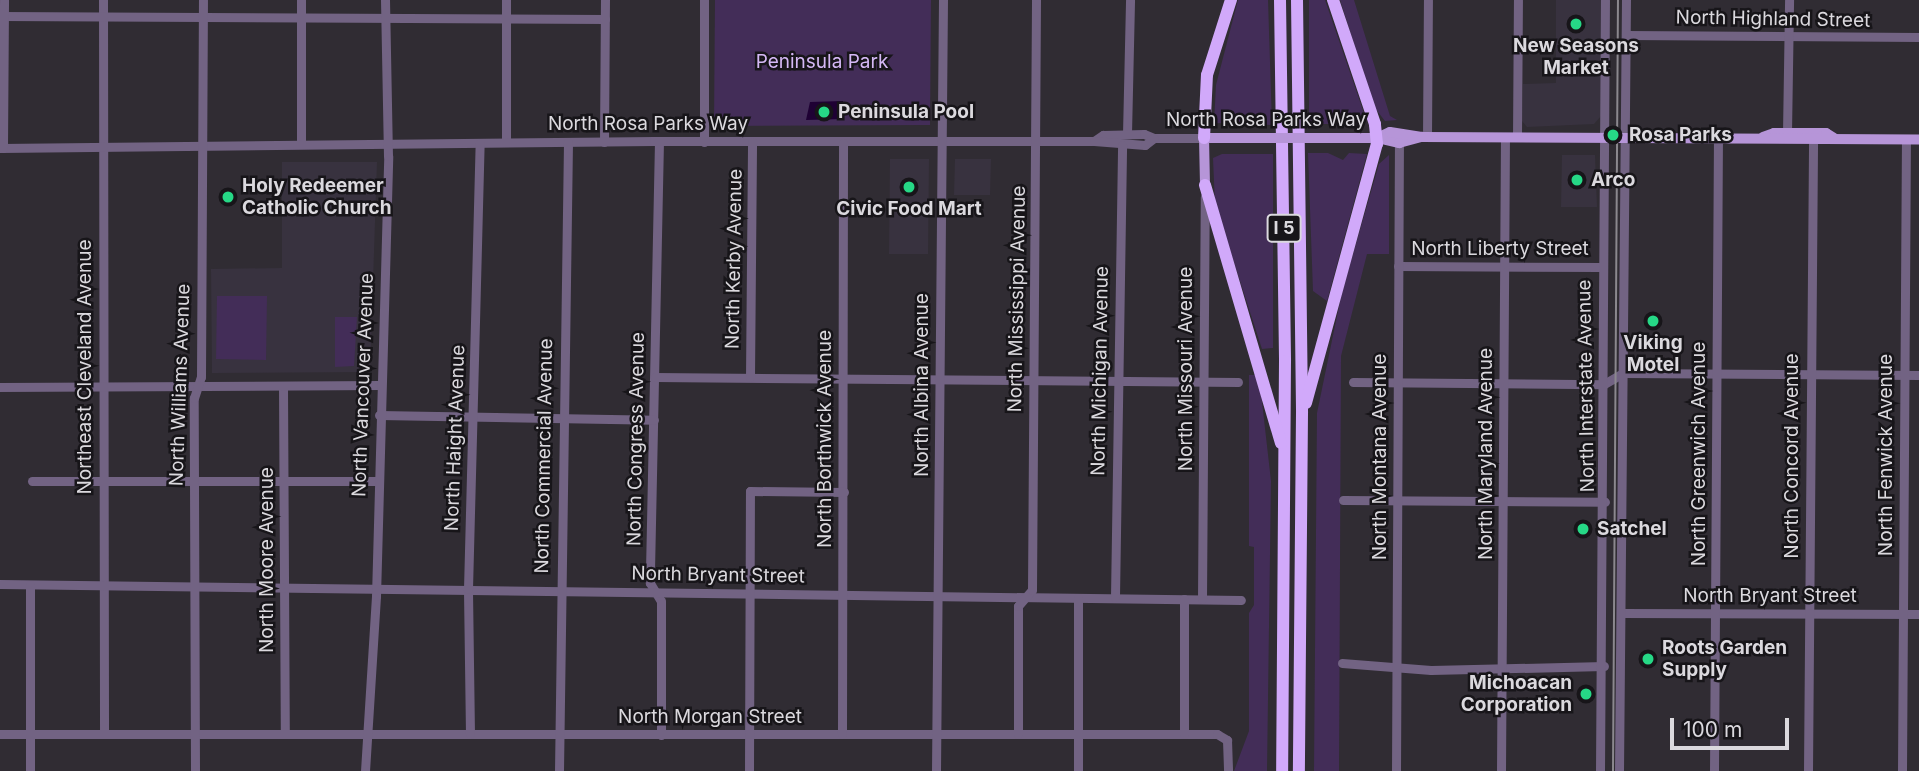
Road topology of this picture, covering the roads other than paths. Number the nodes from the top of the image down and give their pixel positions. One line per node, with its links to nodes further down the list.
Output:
1 (4, 0): 21 (street)
2 (103, 0): 22 (street, Northeast Cleveland Avenue)
3 (202, 0): 23 (street, North Williams Avenue)
4 (301, 0): 24 (street)
5 (385, 0): 25 (street, North Vancouver Avenue)
6 (506, 0): 26 (street)
7 (605, 0): 27 (street)
8 (704, 0): 52 (street)
9 (943, 0): 46 (street, North Albina Avenue)
10 (1037, 0): 54 (street, North Mississippi Avenue)
11 (1130, 0): 32 (street)
12 (1231, 0): 40 (highway)
13 (1280, 0): 95 (highway, I 5)
14 (1297, 0): 90 (highway, I 5)
15 (1334, 0): 41 (highway)
16 (1428, 0): 36 (street)
17 (1518, 0): 37 (street, North Maryland Avenue)
18 (1605, 0): 33 (street, North Interstate Avenue)
19 (1626, 0): 28 (street, North Interstate Avenue)
20 (1789, 0): 29 (street)
21 (2, 16): 22 (street); 63 (street)
22 (103, 16): 23 (street); 62 (street, Northeast Cleveland Avenue)
23 (202, 17): 24 (street); 60 (street, North Williams Avenue)
24 (301, 18): 25 (street); 58 (street)
25 (385, 18): 26 (street); 59 (street, North Vancouver Avenue)
26 (506, 19): 27 (street); 49 (street)
27 (605, 19): 51 (street)
28 (1626, 35): 29 (street, North Highland Street); 34 (street, North Interstate Avenue)
29 (1788, 37): 30 (street, North Highland Street); 31 (street)
30 (1919, 37)
31 (1787, 133): 38 (main road, North Rosa Parks Way); 42 (main road, North Rosa Parks Way)
32 (1127, 134): 39 (street, North Rosa Parks Way); 47 (street, North Rosa Parks Way)
33 (1604, 136): 34 (main road, North Rosa Parks Way); 37 (main road, North Rosa Parks Way); 67 (street, North Interstate Avenue)
34 (1624, 136): 35 (main road, North Rosa Parks Way); 68 (street, North Interstate Avenue)
35 (1718, 136): 38 (main road, North Rosa Parks Way); 69 (street, North Greenwich Avenue)
36 (1424, 137): 37 (main road, North Rosa Parks Way); 41 (main road, North Rosa Parks Way); 57 (main road, North Rosa Parks Way)
37 (1511, 137): 66 (street, North Maryland Avenue)
38 (1763, 137): 55 (main road, North Rosa Parks Way)
39 (1154, 138): 40 (street, North Rosa Parks Way); 61 (street, North Rosa Parks Way)
40 (1203, 138): 41 (main road, North Rosa Parks Way, bridge); 64 (main road, North Missouri Avenue)
41 (1377, 138): 57 (main road, North Rosa Parks Way); 90 (highway)
42 (1834, 138): 43 (main road, North Rosa Parks Way); 55 (main road, North Rosa Parks Way)
43 (1906, 139): 44 (main road, North Rosa Parks Way); 71 (street, North Fenwick Avenue)
44 (1919, 140)
45 (659, 141): 51 (street, North Rosa Parks Way); 52 (street, North Rosa Parks Way); 73 (street, North Congress Avenue)
46 (942, 141): 54 (street, North Rosa Parks Way); 56 (street, North Rosa Parks Way); 77 (street, North Albina Avenue)
47 (1094, 141): 54 (street, North Rosa Parks Way); 61 (street, North Rosa Parks Way)
48 (480, 142): 49 (street, North Rosa Parks Way); 59 (street, North Rosa Parks Way); 92 (street, North Haight Avenue)
49 (506, 142): 50 (street, North Rosa Parks Way)
50 (568, 142): 51 (street, North Rosa Parks Way); 93 (street, North Commercial Avenue)
51 (604, 142)
52 (704, 142): 53 (street, North Rosa Parks Way)
53 (752, 142): 56 (street, North Rosa Parks Way); 74 (street, North Kerby Avenue)
54 (1036, 142): 78 (street, North Mississippi Avenue)
55 (1813, 142): 70 (street, North Concord Avenue)
56 (843, 143): 75 (street, North Borthwick Avenue)
57 (1399, 143): 65 (street, North Montana Avenue)
58 (301, 144): 59 (street, North Rosa Parks Way); 60 (street, North Rosa Parks Way)
59 (388, 144): 85 (street, North Vancouver Avenue)
60 (202, 145): 62 (street, North Rosa Parks Way); 89 (street, North Williams Avenue)
61 (1122, 145): 76 (street, North Michigan Avenue)
62 (102, 147): 63 (street, North Rosa Parks Way); 88 (street, Northeast Cleveland Avenue)
63 (2, 148)
64 (1205, 185): 79 (street, North Missouri Avenue); 95 (highway)
65 (1398, 266): 66 (street, North Liberty Street); 82 (street, North Montana Avenue)
66 (1504, 267): 67 (street, North Liberty Street); 83 (street, North Maryland Avenue)
67 (1602, 267): 84 (street, North Interstate Avenue)
68 (1623, 373): 69 (street); 84 (street); 124 (street, North Interstate Avenue)
69 (1717, 373): 70 (street); 125 (street, North Greenwich Avenue)
70 (1810, 374): 71 (street); 126 (street, North Concord Avenue)
71 (1904, 375): 72 (street); 127 (street, North Fenwick Avenue)
72 (1919, 375)
73 (655, 377): 74 (street); 94 (street, North Congress Avenue)
74 (750, 377): 75 (street)
75 (844, 379): 77 (street); 101 (street, North Borthwick Avenue)
76 (1117, 380): 78 (street); 79 (street); 119 (street, North Michigan Avenue)
77 (940, 381): 78 (street); 117 (street, North Albina Avenue)
78 (1034, 381): 118 (street, North Mississippi Avenue)
79 (1203, 382): 80 (street); 122 (street, North Missouri Avenue)
80 (1238, 382)
81 (1353, 382): 82 (street)
82 (1398, 383): 83 (street); 103 (street, North Montana Avenue)
83 (1503, 384): 84 (street); 104 (street, North Maryland Avenue)
84 (1604, 384): 105 (street, North Interstate Avenue)
85 (380, 385): 86 (street); 91 (street, North Vancouver Avenue)
86 (283, 386): 89 (street); 96 (street, North Moore Avenue)
87 (0, 387): 88 (street)
88 (102, 387): 89 (street); 98 (street, Northeast Cleveland Avenue)
89 (197, 387): 99 (street, North Williams Avenue)
90 (1302, 413): 157 (highway, I 5)
91 (379, 415): 92 (street); 100 (street, North Vancouver Avenue)
92 (472, 417): 93 (street); 112 (street, North Haight Avenue)
93 (562, 418): 94 (street); 113 (street, North Commercial Avenue)
94 (654, 420): 114 (street, North Congress Avenue)
95 (1284, 456): 148 (highway, I 5)
96 (284, 480): 99 (street); 100 (street); 110 (street, North Moore Avenue)
97 (32, 481): 98 (street)
98 (103, 481): 99 (street); 108 (street, Northeast Cleveland Avenue)
99 (193, 481): 109 (street, North Williams Avenue)
100 (378, 481): 111 (street, North Vancouver Avenue)
101 (844, 492): 115 (street); 116 (street, North Borthwick Avenue)
102 (1343, 500): 103 (street)
103 (1397, 500): 104 (street); 130 (street, North Montana Avenue)
104 (1503, 501): 105 (street); 131 (street, North Maryland Avenue)
105 (1605, 502): 132 (street, North Interstate Avenue)
106 (0, 584): 107 (street, North Bryant Street)
107 (30, 584): 108 (street, North Bryant Street); 134 (street)
108 (104, 586): 109 (street, North Bryant Street); 135 (street, Northeast Cleveland Avenue)
109 (194, 587): 110 (street, North Bryant Street); 136 (street, North Williams Avenue)
110 (284, 588): 111 (street, North Bryant Street); 137 (street, North Moore Avenue)
111 (376, 589): 112 (street, North Bryant Street); 138 (street, North Vancouver Avenue)
112 (468, 589): 113 (street, North Bryant Street); 139 (street, North Haight Avenue)
113 (559, 590): 114 (street, North Bryant Street); 140 (street, North Commercial Avenue)
114 (656, 592): 115 (street, North Bryant Street); 141 (street, North Congress Avenue)
115 (750, 593): 116 (street, North Bryant Street); 142 (street)
116 (843, 594): 117 (street, North Bryant Street); 143 (street, North Borthwick Avenue)
117 (938, 596): 118 (street, North Bryant Street); 144 (street, North Albina Avenue)
118 (1026, 597): 120 (street, North Bryant Street); 145 (street, North Mississippi Avenue)
119 (1115, 597): 120 (street, North Bryant Street); 121 (street, North Bryant Street)
120 (1078, 598): 146 (street)
121 (1184, 599): 122 (street, North Bryant Street); 147 (street)
122 (1202, 599): 123 (street, North Bryant Street)
123 (1241, 600)
124 (1622, 613): 125 (street, North Bryant Street); 161 (street, North Interstate Avenue)
125 (1715, 613): 126 (street, North Bryant Street); 162 (street, North Greenwich Avenue)
126 (1809, 613): 127 (street, North Bryant Street); 163 (street, North Concord Avenue)
127 (1903, 614): 128 (street, North Bryant Street); 164 (street, North Fenwick Avenue)
128 (1919, 614)
129 (1342, 663): 130 (street)
130 (1396, 665): 131 (street); 158 (street, North Montana Avenue)
131 (1502, 666): 132 (street); 159 (street, North Maryland Avenue)
132 (1604, 666): 160 (street, North Interstate Avenue)
133 (0, 734): 134 (street, North Morgan Street)
134 (30, 734): 135 (street, North Morgan Street); 149 (street)
135 (104, 734): 136 (street, North Morgan Street)
136 (195, 734): 137 (street, North Morgan Street); 150 (street, North Williams Avenue)
137 (285, 734): 138 (street, North Morgan Street)
138 (367, 734): 139 (street, North Morgan Street); 151 (street, North Vancouver Avenue)
139 (470, 734): 140 (street, North Morgan Street)
140 (559, 734): 141 (street, North Morgan Street); 152 (street, North Commercial Avenue)
141 (661, 734): 142 (street, North Morgan Street)
142 (749, 734): 143 (street, North Morgan Street); 153 (street)
143 (842, 734): 144 (street, North Morgan Street)
144 (937, 734): 145 (street, North Morgan Street); 154 (street, North Albina Avenue)
145 (1018, 734): 146 (street, North Morgan Street)
146 (1078, 734): 147 (street, North Morgan Street); 155 (street)
147 (1184, 734): 156 (street, North Morgan Street)
148 (1282, 770)
149 (30, 771)
150 (195, 771)
151 (365, 771)
152 (559, 771)
153 (749, 771)
154 (936, 771)
155 (1078, 771)
156 (1228, 771)
157 (1299, 771)
158 (1396, 771)
159 (1501, 771)
160 (1601, 771)
161 (1619, 771)
162 (1714, 771)
163 (1808, 771)
164 (1902, 771)

